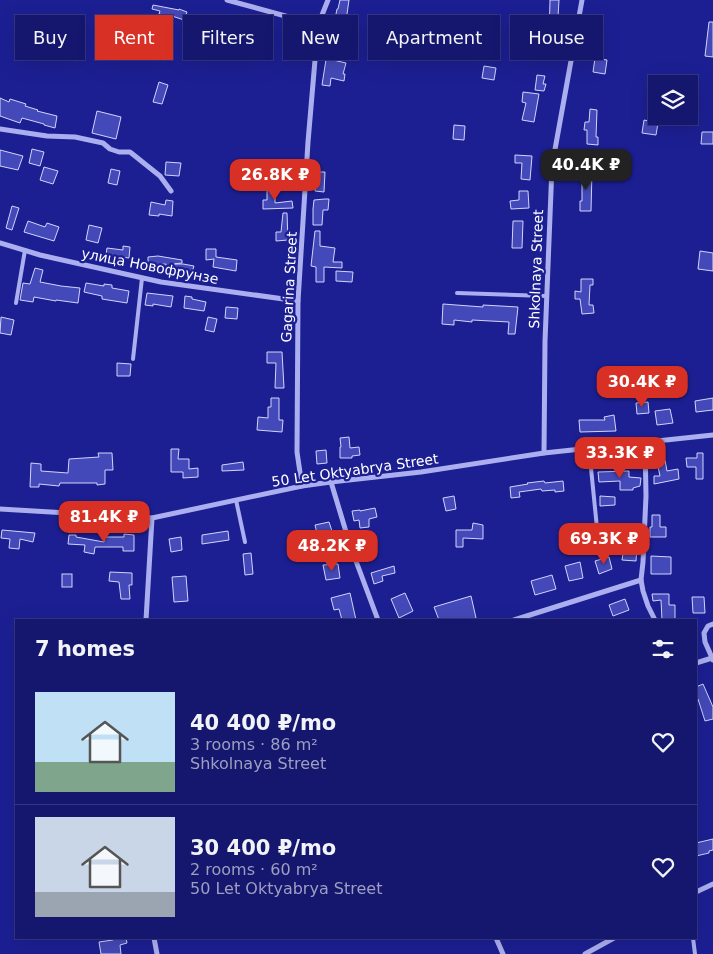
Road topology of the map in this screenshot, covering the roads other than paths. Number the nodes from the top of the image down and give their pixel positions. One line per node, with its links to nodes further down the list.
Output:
1 (227, 0): 4 (street)
2 (328, 0): 5 (street, Gagarina Street)
3 (582, 0): 13 (street, Shkolnaya Street)
4 (283, 15)
5 (322, 15)
6 (315, 60): 14 (street, Gagarina Street)
7 (0, 129): 8 (street)
8 (170, 191)
9 (0, 243): 10 (street, улица Новофрунзе)
10 (25, 250): 11 (street, улица Новофрунзе); 15 (lane)
11 (142, 278): 14 (street, улица Новофрунзе); 16 (lane)
12 (458, 293): 13 (lane)
13 (546, 296): 20 (street, Shkolnaya Street)
14 (298, 301): 22 (street, Gagarina Street)
15 (16, 303)
16 (133, 359)
17 (713, 435): 18 (street, 50 Let Oktyabrya Street)
18 (645, 443): 19 (street, 50 Let Oktyabrya Street); 28 (street)
19 (589, 448): 20 (street, 50 Let Oktyabrya Street); 26 (lane)
20 (544, 453): 21 (street, 50 Let Oktyabrya Street)
21 (331, 482): 22 (street, 50 Let Oktyabrya Street); 30 (street)
22 (302, 486): 23 (street, 50 Let Oktyabrya Street)
23 (236, 500): 25 (street, 50 Let Oktyabrya Street); 27 (lane)
24 (0, 509): 25 (street, 50 Let Oktyabrya Street)
25 (152, 518): 29 (street)
26 (598, 538)
27 (245, 542)
28 (641, 580): 31 (street); 32 (street)
29 (146, 619)
30 (378, 619)
31 (519, 619)
32 (654, 619)
33 (713, 624): 34 (street)
34 (712, 659): 35 (street)
35 (697, 663)
36 (713, 884): 37 (street)
37 (697, 892)
38 (154, 939): 42 (street)
39 (496, 939): 43 (street)
40 (612, 939): 44 (street)
41 (693, 939): 45 (lane)
42 (157, 954)
43 (503, 954)
44 (585, 954)
45 (695, 954)

